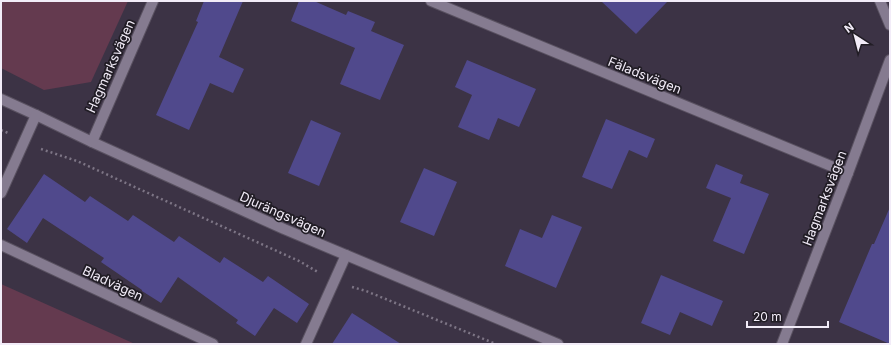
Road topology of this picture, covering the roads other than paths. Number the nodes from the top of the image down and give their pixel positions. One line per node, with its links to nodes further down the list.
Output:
1 (153, 1): 8 (street, Hagmarksvägen)
2 (431, 1): 9 (street, Fäladsvägen)
3 (880, 1): 4 (street)
4 (890, 25)
5 (890, 60): 9 (street, Hagmarksvägen)
6 (1, 99): 7 (street, Djurängsvägen)
7 (36, 115): 8 (street, Djurängsvägen); 10 (street)
8 (92, 142): 12 (street, Djurängsvägen)
9 (848, 173): 16 (street, Hagmarksvägen)
10 (1, 193)
11 (1, 245): 13 (street, Bladvägen)
12 (346, 255): 14 (street); 15 (street, Djurängsvägen)
13 (213, 344)
14 (306, 344)
15 (558, 344)
16 (782, 344)

